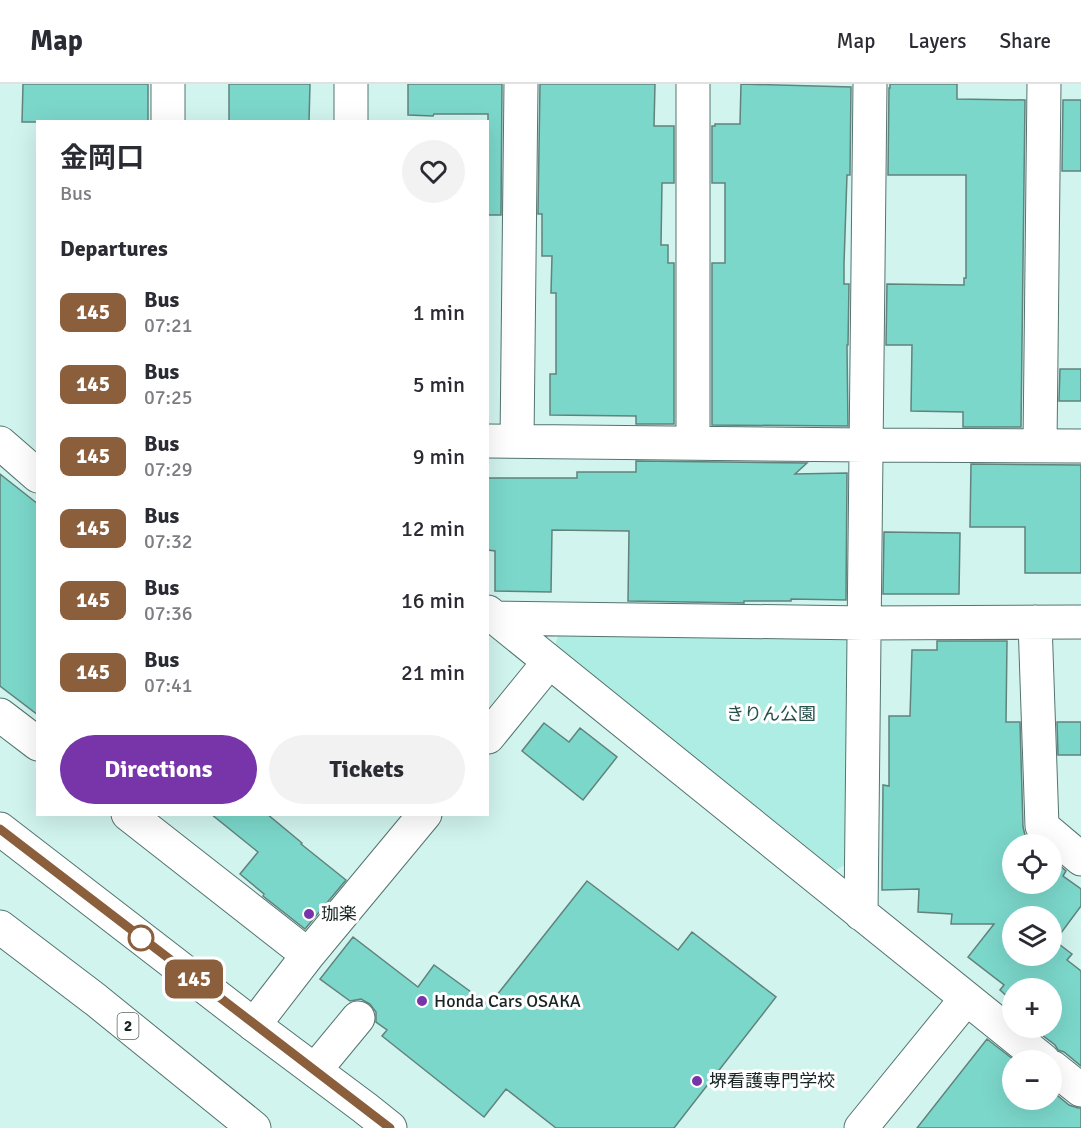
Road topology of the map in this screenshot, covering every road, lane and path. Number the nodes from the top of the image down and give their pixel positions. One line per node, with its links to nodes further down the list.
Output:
1 (168, 84): 7 (street)
2 (351, 84): 8 (street)
3 (521, 84): 9 (street)
4 (693, 84): 10 (street)
5 (870, 84): 12 (street)
6 (1044, 84): 13 (street)
7 (168, 120)
8 (351, 120)
9 (502, 441): 10 (street)
10 (693, 442): 12 (street)
11 (0, 443): 15 (street)
12 (866, 445): 13 (street); 19 (street)
13 (1040, 446): 14 (street)
14 (1081, 446)
15 (36, 474)
16 (491, 615): 19 (street); 20 (street)
17 (1035, 622): 18 (street); 19 (street); 27 (street)
18 (1081, 622)
19 (864, 623): 28 (street)
20 (549, 662): 22 (street); 28 (street)
21 (0, 715): 23 (street)
22 (489, 736)
23 (36, 742)
24 (131, 816): 30 (street)
25 (423, 816): 30 (street)
26 (0, 829): 33 (street)
27 (1081, 859)
28 (861, 914): 31 (street)
29 (0, 927): 38 (street, 2)
30 (308, 955): 33 (street)
31 (966, 999): 34 (street); 40 (street)
32 (358, 1018): 35 (street)
33 (254, 1025): 35 (street)
34 (1030, 1050)
35 (315, 1070): 39 (street)
36 (1062, 1075): 37 (street)
37 (1081, 1090)
38 (254, 1128)
39 (390, 1128)
40 (861, 1128)

